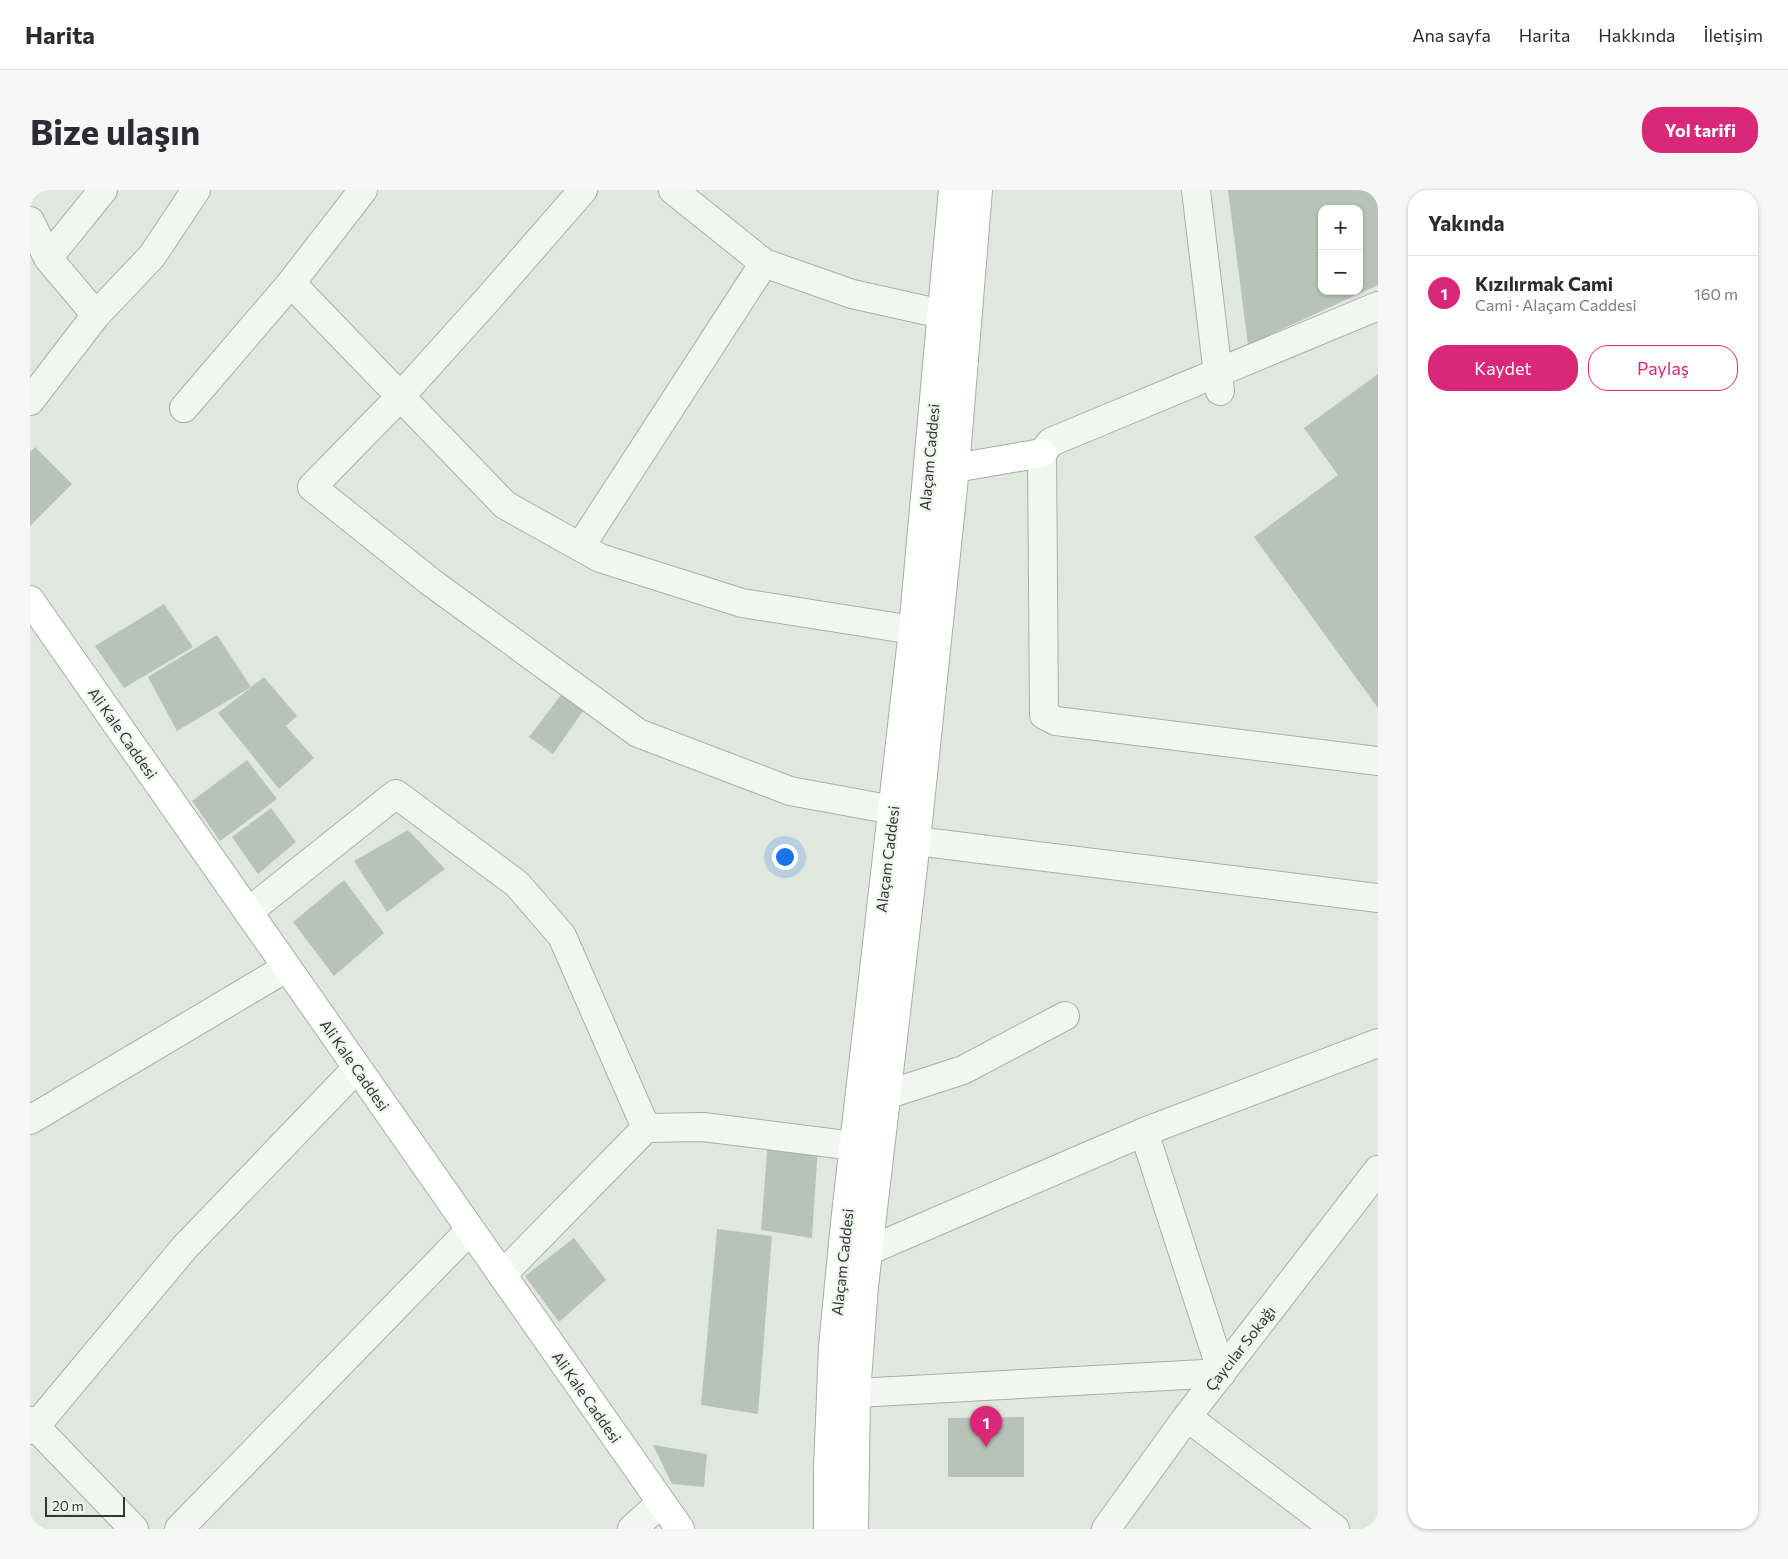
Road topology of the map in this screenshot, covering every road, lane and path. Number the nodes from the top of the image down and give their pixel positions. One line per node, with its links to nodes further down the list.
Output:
1 (103, 190): 10 (street)
2 (196, 190): 15 (street)
3 (363, 190): 12 (street)
4 (582, 190): 17 (street)
5 (673, 190): 11 (street)
6 (953, 190): 14 (main road, Alaçam Caddesi)
7 (978, 190): 22 (main road, Alaçam Caddesi)
8 (1196, 190): 16 (street)
9 (30, 221): 10 (street)
10 (48, 258): 15 (street)
11 (764, 263): 14 (street); 23 (street)
12 (291, 283): 17 (street); 19 (street)
13 (1378, 306): 16 (street)
14 (942, 314): 21 (main road, Alaçam Caddesi)
15 (96, 315): 18 (street)
16 (1219, 383): 20 (street)
17 (400, 397): 23 (street); 27 (street)
18 (30, 401)
19 (184, 408)
20 (1042, 453): 22 (main road); 26 (street)
21 (928, 467): 22 (main road); 25 (main road, Alaçam Caddesi)
22 (955, 468): 28 (main road, Alaçam Caddesi)
23 (580, 547): 25 (street)
24 (30, 600): 31 (main road, Ali Kale Caddesi)
25 (913, 630): 27 (main road, Alaçam Caddesi)
26 (1378, 760)
27 (893, 810): 28 (main road); 29 (main road, Alaçam Caddesi)
28 (916, 841): 29 (main road); 30 (street); 36 (main road, Alaçam Caddesi)
29 (887, 857): 40 (main road, Alaçam Caddesi)
30 (1378, 898)
31 (248, 912): 32 (main road, Ali Kale Caddesi); 38 (street)
32 (286, 968): 35 (main road, Ali Kale Caddesi); 37 (street)
33 (1065, 1016): 36 (street)
34 (1378, 1043): 39 (street)
35 (357, 1068): 42 (main road, Ali Kale Caddesi); 48 (street)
36 (886, 1096): 43 (main road, Alaçam Caddesi)
37 (30, 1120)
38 (646, 1128): 40 (street); 44 (street)
39 (1144, 1132): 43 (street); 45 (street)
40 (854, 1146): 43 (main road, Alaçam Caddesi)
41 (1374, 1183): 45 (street, Çaycılar Sokağı)
42 (470, 1230): 44 (main road, Ali Kale Caddesi); 51 (street)
43 (855, 1249): 46 (main road, Alaçam Caddesi); 54 (main road, Alaçam Caddesi)
44 (502, 1275): 49 (main road, Ali Kale Caddesi)
45 (1222, 1373): 46 (street); 47 (street, Çaycılar Sokağı)
46 (856, 1392): 55 (main road, Alaçam Caddesi)
47 (1187, 1417): 56 (street, Çaycılar Sokağı); 57 (street)
48 (32, 1426): 50 (street)
49 (661, 1503): 52 (street); 53 (main road, Ali Kale Caddesi)
50 (134, 1529)
51 (179, 1529)
52 (632, 1529)
53 (680, 1529)
54 (828, 1529)
55 (854, 1529)
56 (1106, 1529)
57 (1335, 1529)

